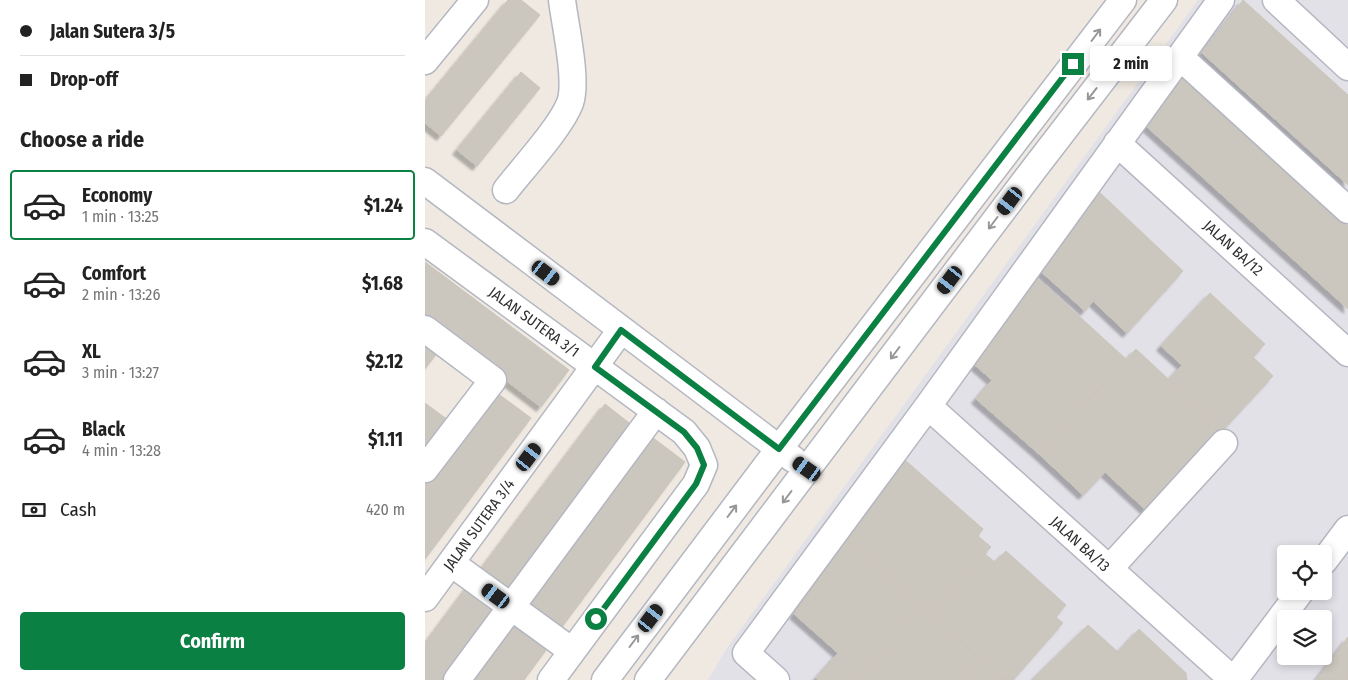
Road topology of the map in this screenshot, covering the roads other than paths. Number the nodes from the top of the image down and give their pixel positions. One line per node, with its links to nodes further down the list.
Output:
1 (475, 0): 8 (street)
2 (562, 0): 12 (street)
3 (1123, 0): 22 (street, one-way to 3)
4 (1164, 0): 23 (street, one-way to 23)
5 (1221, 0): 7 (street)
6 (1276, 0): 9 (street)
7 (1180, 57): 10 (street); 13 (street)
8 (425, 61)
9 (1348, 67)
10 (1117, 143): 17 (street, JALAN BA/12); 19 (street)
11 (425, 181): 16 (street)
12 (506, 190)
13 (1348, 210)
14 (425, 242): 18 (street, JALAN SUTERA 3/1)
15 (425, 329): 24 (street)
16 (621, 330): 18 (street, JALAN SUTERA 3/4); 22 (street)
17 (1348, 353)
18 (595, 367): 20 (street, JALAN SUTERA 3/1); 27 (street, JALAN SUTERA 3/4)
19 (928, 406): 28 (street, JALAN BA/13); 37 (street)
20 (656, 411): 31 (street); 32 (street, JALAN SUTERA 3/1)
21 (1224, 443): 28 (street)
22 (779, 449): 23 (street); 35 (street, one-way to 22)
23 (807, 469): 36 (street, one-way to 36)
24 (425, 470)
25 (1348, 529): 26 (street)
26 (1332, 550)
27 (451, 563): 29 (street, JALAN SUTERA 3/4); 31 (street)
28 (1109, 569): 38 (street, JALAN BA/13)
29 (425, 598)
30 (1294, 600): 38 (street)
31 (511, 607): 32 (street); 33 (street)
32 (572, 651): 34 (street)
33 (457, 680)
34 (551, 680)
35 (605, 680)
36 (648, 680)
37 (776, 680)
38 (1233, 680)

